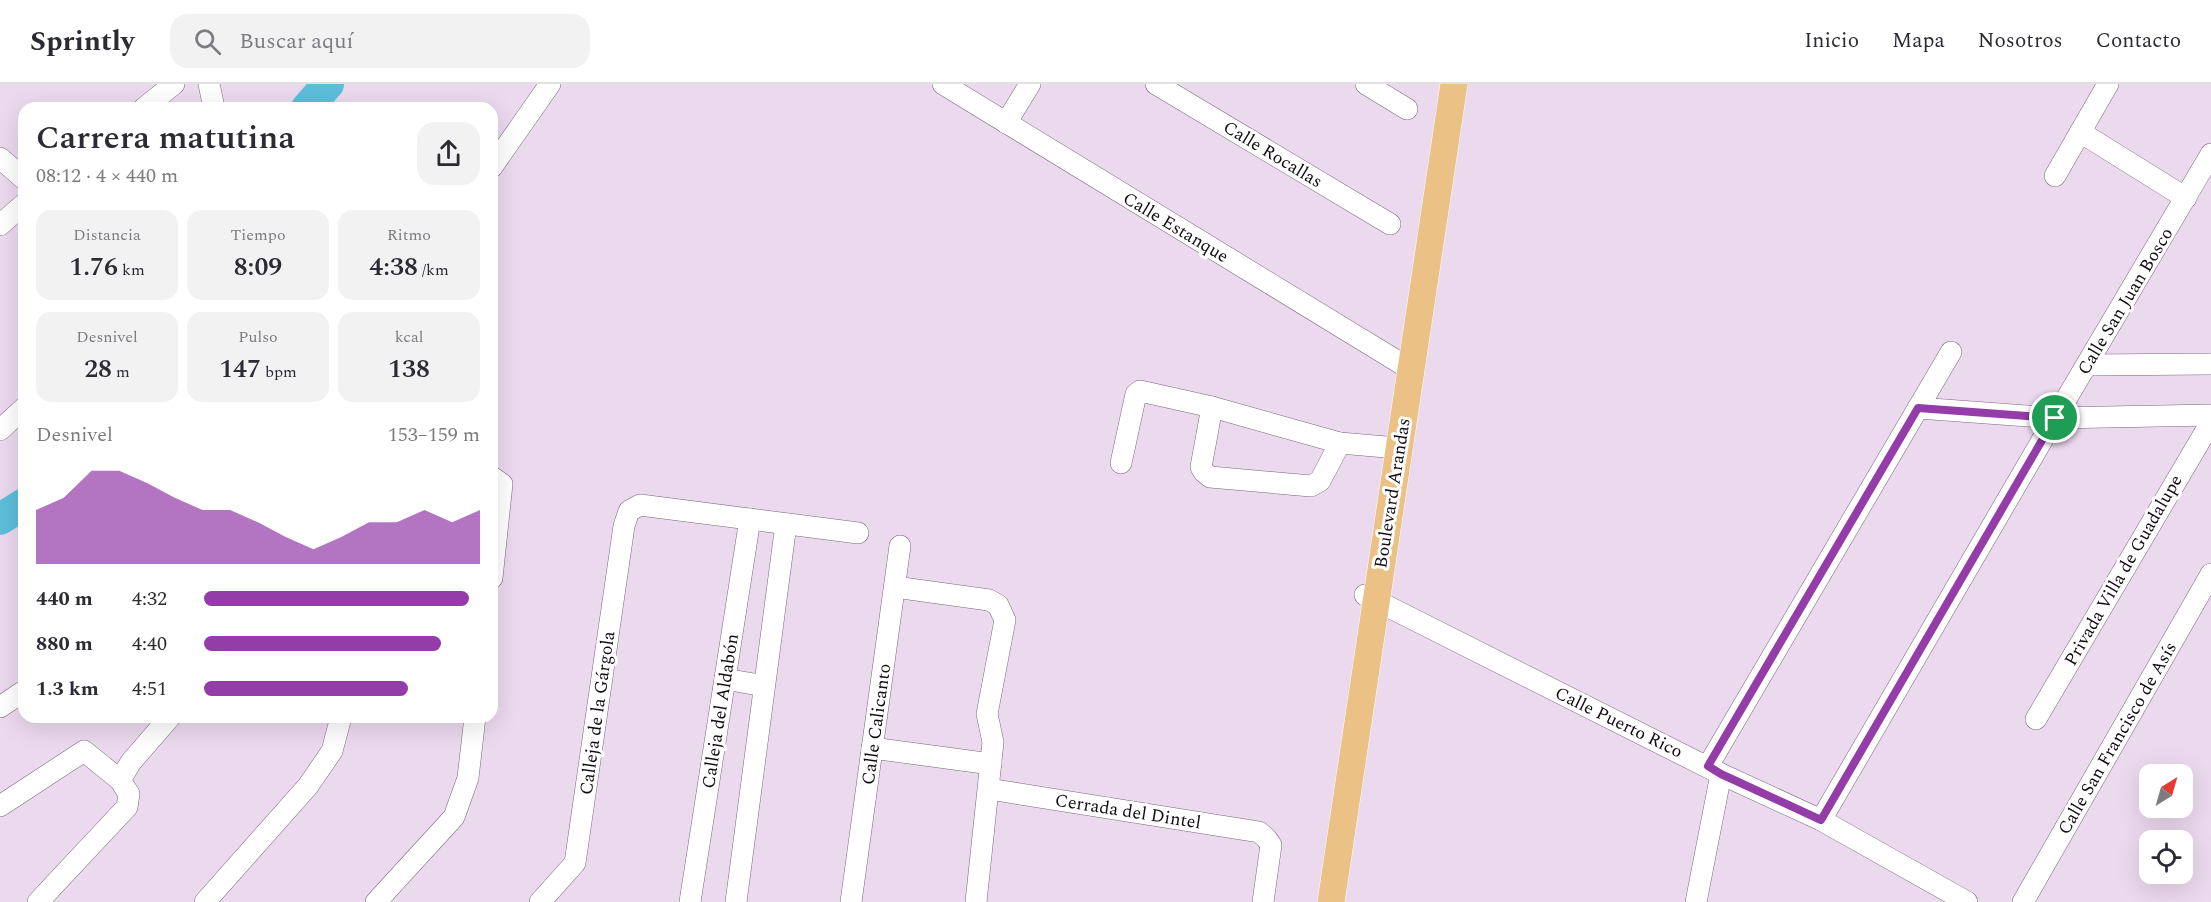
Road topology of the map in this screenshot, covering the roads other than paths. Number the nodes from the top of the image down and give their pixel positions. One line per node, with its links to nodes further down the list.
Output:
1 (174, 84): 11 (street)
2 (209, 84): 12 (street)
3 (550, 84): 18 (street)
4 (943, 84): 14 (street, Calle Estanque)
5 (1029, 84): 14 (street)
6 (1156, 84): 23 (street, Calle Rocallas)
7 (1366, 84): 13 (street)
8 (1439, 84): 28 (main road, Boulevard Arandas)
9 (1454, 84): 28 (main road, Boulevard Arandas)
10 (2108, 84): 15 (street)
11 (152, 102)
12 (213, 102)
13 (1407, 109)
14 (1006, 123): 28 (street, Calle Estanque)
15 (2080, 132): 20 (street); 21 (street)
16 (2211, 154): 21 (street, Calle San Juan Bosco)
17 (0, 158): 19 (street)
18 (498, 158)
19 (18, 174)
20 (2055, 176)
21 (2186, 198): 27 (street, Calle San Juan Bosco)
22 (18, 209): 24 (street)
23 (1390, 224)
24 (0, 225)
25 (1951, 352): 30 (street)
26 (2211, 364): 27 (street)
27 (2087, 365): 33 (street, Calle San Juan Bosco)
28 (1405, 366): 37 (main road, Boulevard Arandas); 45 (main road, Boulevard Arandas)
29 (1212, 407): 36 (street); 36 (street); 38 (street)
30 (1918, 408): 33 (street); 56 (street)
31 (18, 414): 35 (street)
32 (2211, 415): 33 (street)
33 (2055, 418): 60 (street, Calle San Juan Bosco)
34 (2211, 422): 50 (street, Privada Villa de Guadalupe)
35 (0, 430)
36 (1340, 444): 37 (street)
37 (1386, 447): 45 (main road, Boulevard Arandas)
38 (1120, 463)
39 (750, 519): 40 (street); 46 (street, Calleja del Aldabón); 64 (street, Calleja de la Gárgola)
40 (786, 524): 41 (street); 47 (street)
41 (858, 533)
42 (900, 546): 44 (street, Calle Calicanto)
43 (2211, 574): 74 (street, Calle San Francisco de Asís)
44 (895, 587): 54 (street, Calle Calicanto); 55 (street)
45 (1370, 598): 56 (street, Calle Puerto Rico); 70 (main road, Boulevard Arandas); 71 (main road, Boulevard Arandas)
46 (725, 679): 47 (street); 65 (street, Calleja del Aldabón)
47 (764, 686): 66 (street)
48 (18, 695): 49 (street)
49 (0, 707)
50 (2036, 719)
51 (165, 723): 57 (street)
52 (339, 723): 62 (street)
53 (474, 723): 63 (street)
54 (873, 748): 55 (street); 67 (street, Calle Calicanto)
55 (991, 764): 58 (street)
56 (1715, 770): 60 (street, Calle Puerto Rico); 72 (street)
57 (120, 780): 59 (street); 61 (street)
58 (989, 789): 68 (street); 69 (street, Cerrada del Dintel)
59 (0, 806)
60 (1821, 820): 73 (street, Calle Puerto Rico)
61 (38, 902)
62 (205, 902)
63 (376, 902)
64 (540, 902)
65 (690, 902)
66 (735, 902)
67 (851, 902)
68 (976, 902)
69 (1263, 902)
70 (1320, 902)
71 (1331, 902)
72 (1696, 902)
73 (1967, 902)
74 (2023, 902)

